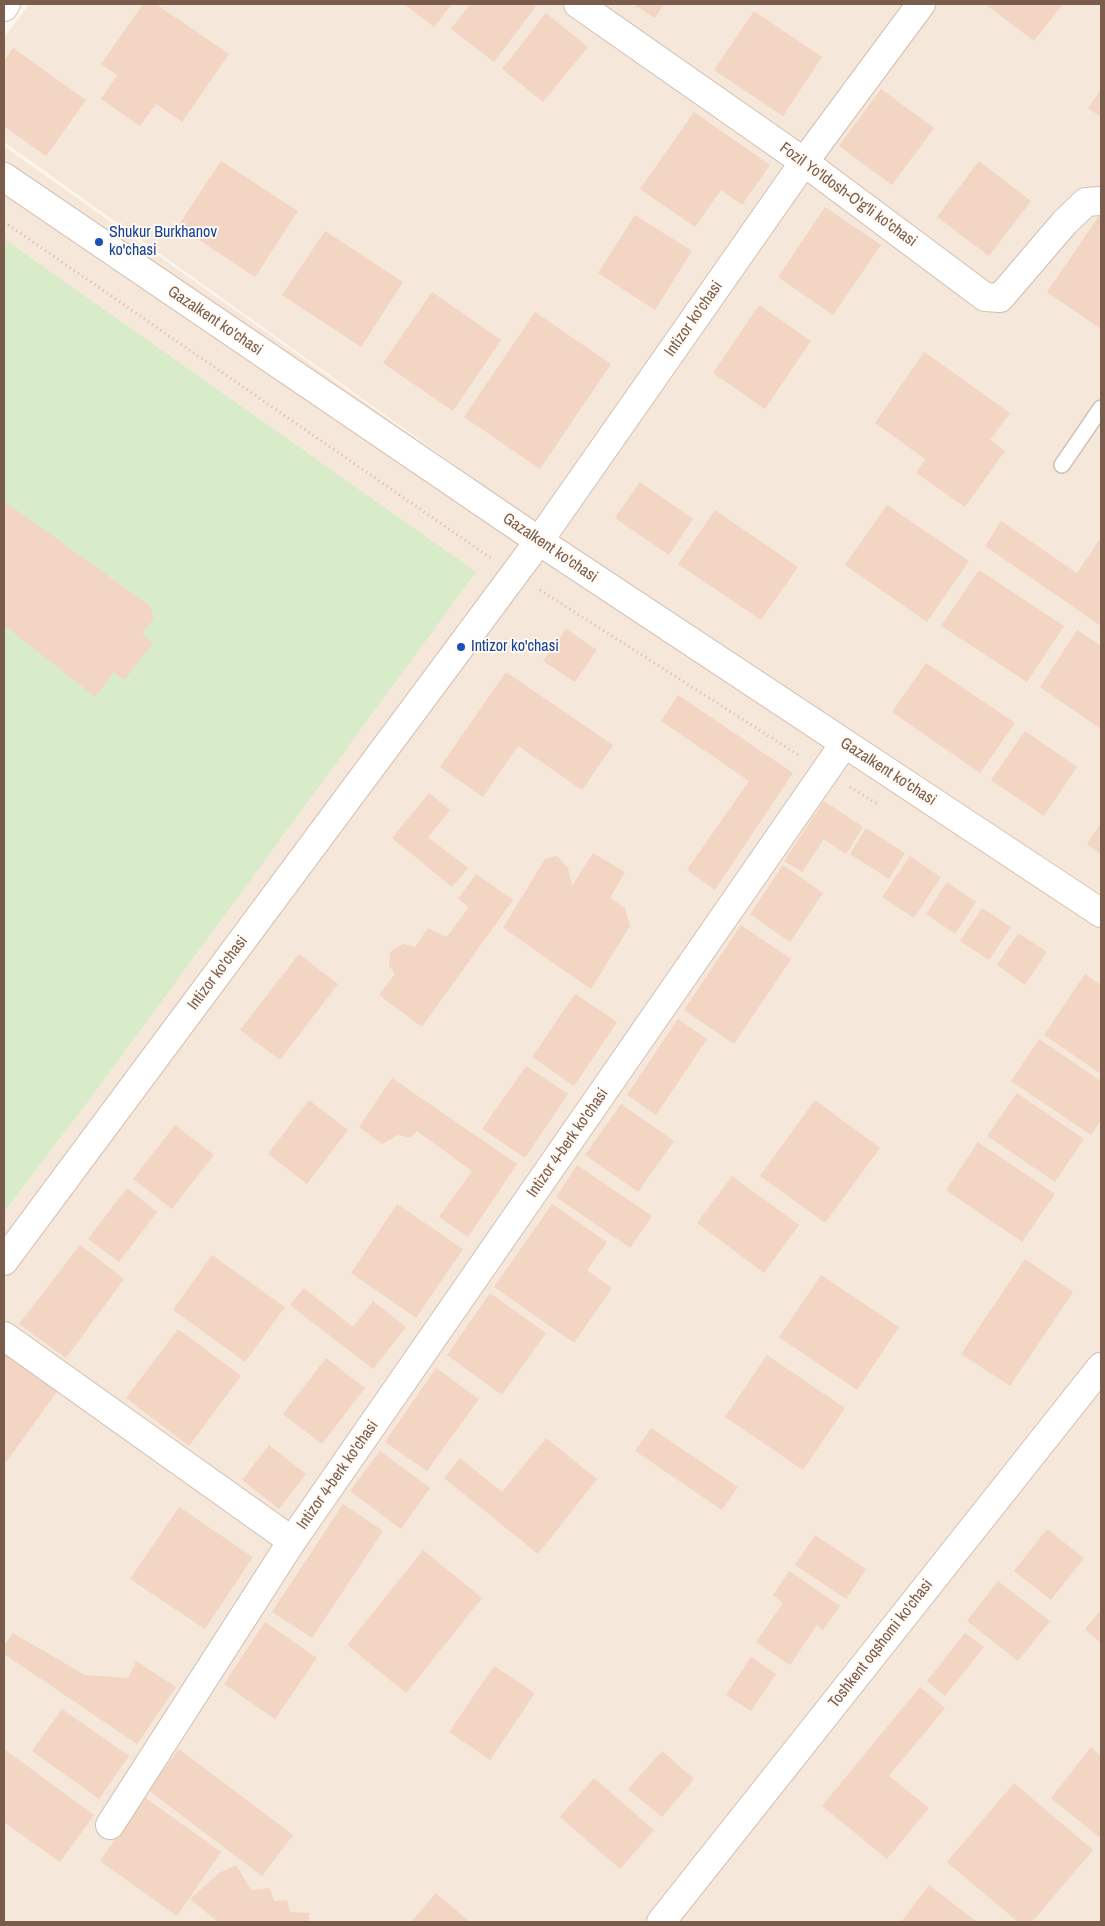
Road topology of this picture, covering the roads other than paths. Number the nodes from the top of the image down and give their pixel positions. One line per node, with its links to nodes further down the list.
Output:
1 (6, 4): 4 (street)
2 (578, 4): 5 (street, Fozil Yo'ldosh-O'g'li ko'chasi)
3 (921, 4): 5 (street, Intizor ko'chasi)
4 (4, 7)
5 (804, 162): 7 (street, Fozil Yo'ldosh-O'g'li ko'chasi); 10 (street, Intizor ko'chasi)
6 (4, 178): 10 (street, Gazalkent ko'chasi)
7 (1101, 201)
8 (1101, 408): 9 (lane)
9 (1062, 465)
10 (539, 541): 11 (street, Gazalkent ko'chasi); 13 (street, Intizor ko'chasi)
11 (844, 744): 12 (street, Gazalkent ko'chasi); 16 (street, Intizor 4-berk ko'chasi)
12 (1101, 912)
13 (4, 1261)
14 (4, 1336): 16 (street, Intizor 4-berk ko'chasi)
15 (1101, 1367): 18 (street, Toshkent oqshomi ko'chasi)
16 (292, 1541): 17 (street, Intizor 4-berk ko'chasi)
17 (110, 1825)
18 (661, 1922)

